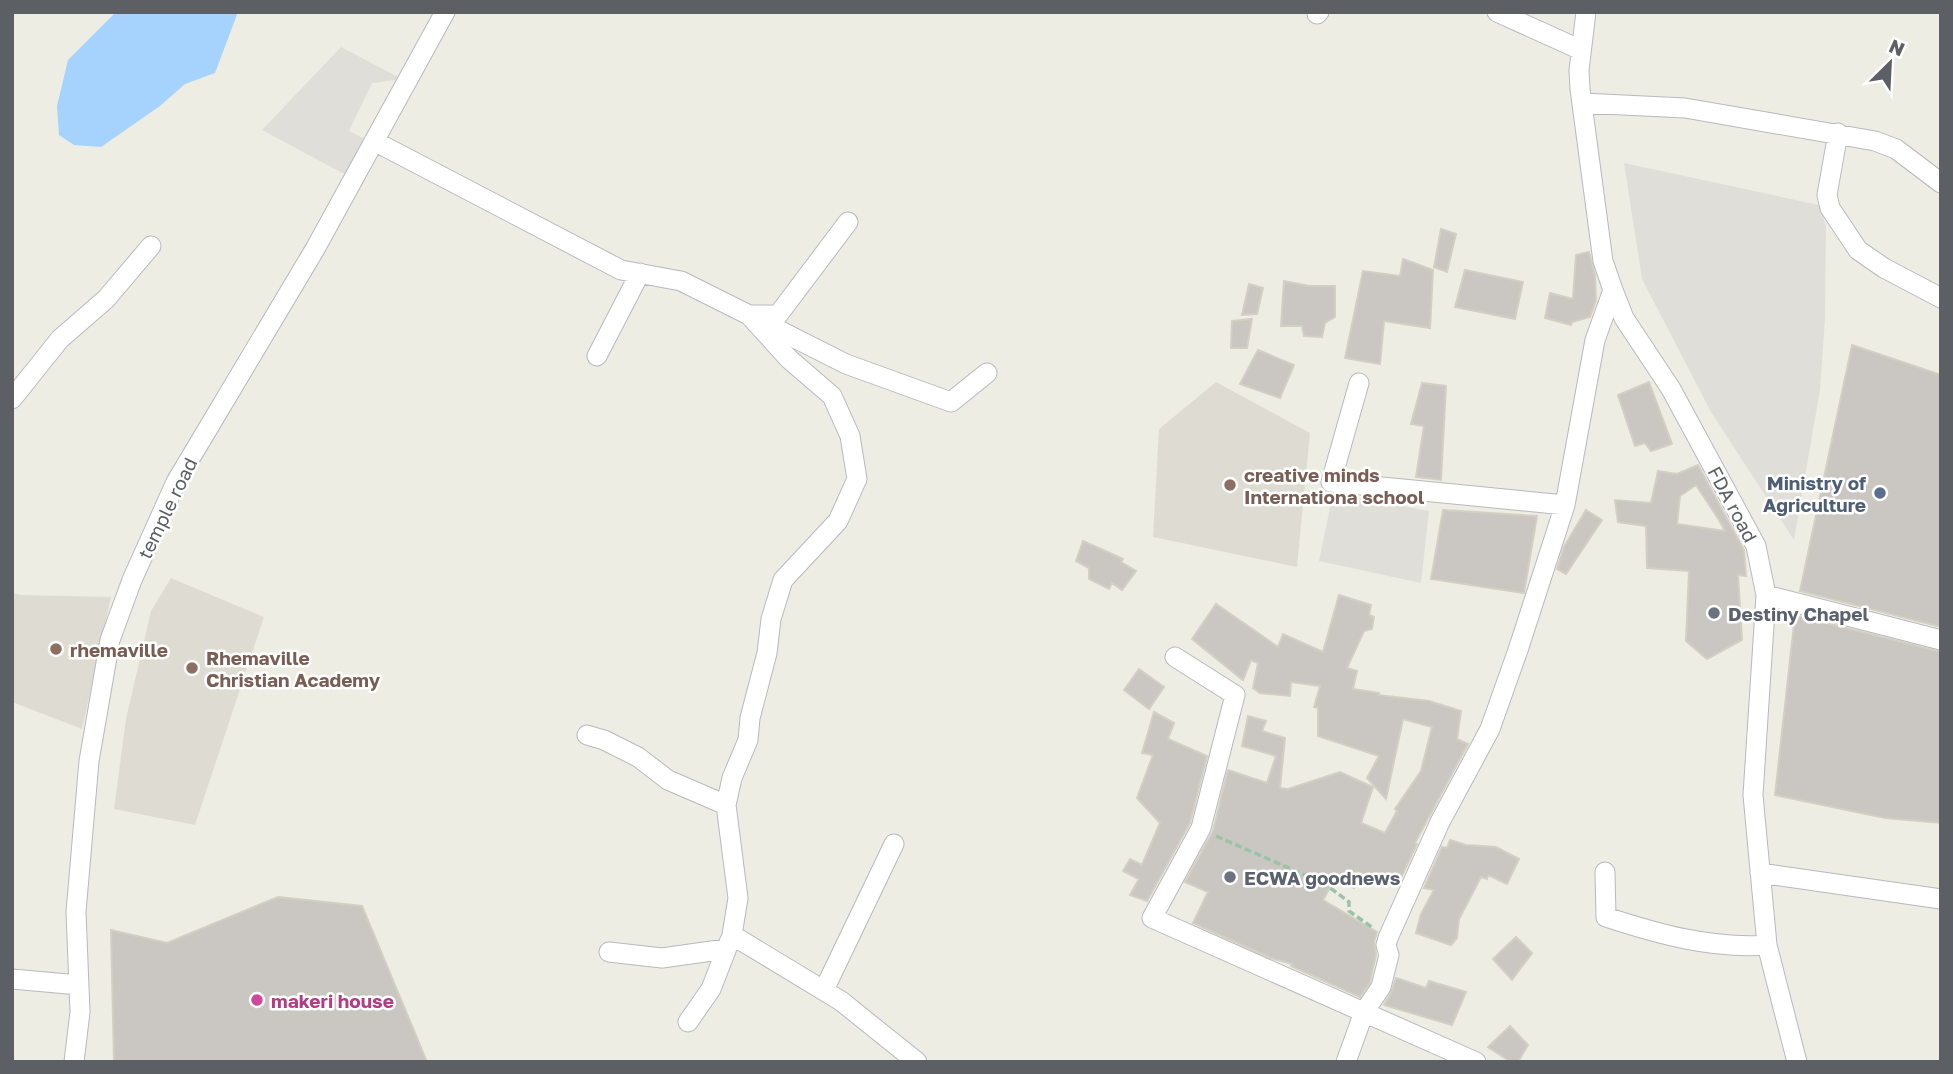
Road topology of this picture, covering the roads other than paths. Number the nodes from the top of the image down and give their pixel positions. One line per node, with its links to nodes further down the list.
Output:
1 (445, 12): 7 (street, temple road)
2 (1497, 12): 4 (street)
3 (1586, 12): 4 (street, FDA road)
4 (1581, 50): 5 (street, FDA road)
5 (1582, 103): 6 (street); 12 (street, FDA road)
6 (1838, 133): 8 (street); 13 (street)
7 (374, 141): 11 (street); 33 (street, temple road)
8 (1941, 183)
9 (848, 222): 14 (street)
10 (151, 246): 18 (street)
11 (640, 273): 14 (street); 15 (street)
12 (1613, 290): 19 (street); 20 (street, FDA road)
13 (1941, 298)
14 (749, 315): 16 (street); 24 (street)
15 (597, 356)
16 (987, 373)
17 (1359, 383): 19 (street)
18 (12, 399)
19 (1565, 505): 35 (street)
20 (1766, 595): 21 (street); 27 (street, FDA road)
21 (1941, 640)
22 (1175, 657): 35 (street)
23 (587, 735): 24 (street)
24 (726, 805): 29 (street)
25 (894, 844): 34 (street)
26 (1605, 872): 30 (street)
27 (1760, 873): 28 (street); 30 (street, FDA road)
28 (1941, 899)
29 (729, 942): 31 (street); 34 (street); 36 (street)
30 (1767, 946): 41 (street, FDA road)
31 (609, 953)
32 (12, 979): 33 (street)
33 (79, 985): 37 (street, temple road)
34 (824, 990): 38 (street)
35 (1364, 1012): 39 (street); 40 (street)
36 (688, 1023)
37 (74, 1062)
38 (917, 1062)
39 (1346, 1062)
40 (1476, 1062)
41 (1797, 1062)

